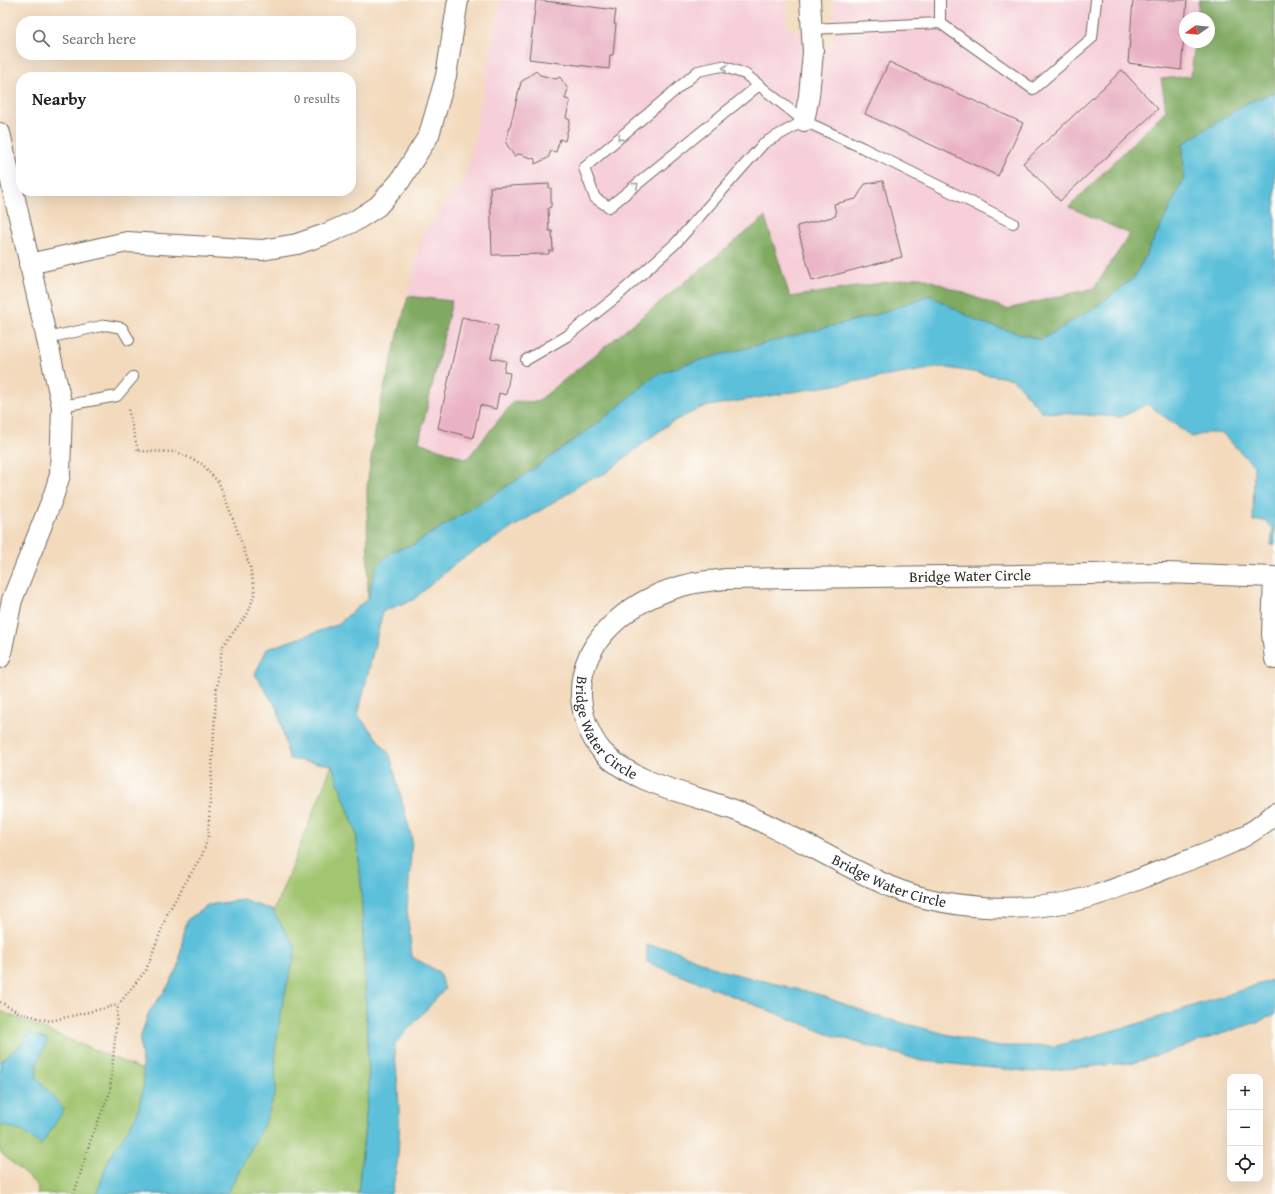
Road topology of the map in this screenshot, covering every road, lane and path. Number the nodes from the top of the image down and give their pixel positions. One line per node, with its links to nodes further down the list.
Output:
1 (458, 0): 11 (street)
2 (810, 0): 6 (street)
3 (940, 0): 5 (lane)
4 (1096, 0): 5 (lane)
5 (940, 23): 6 (lane)
6 (811, 29): 8 (street)
7 (759, 85): 7 (lane, one-way to 7); 8 (lane)
8 (804, 121): 10 (lane); 14 (lane)
9 (0, 133): 11 (street)
10 (1013, 224)
11 (29, 264): 12 (street)
12 (47, 338): 13 (lane); 17 (street)
13 (129, 340)
14 (526, 360)
15 (133, 377): 16 (lane)
16 (117, 396): 17 (lane); 23 (path)
17 (62, 406): 19 (street)
18 (1274, 577): 20 (street, Bridge Water Circle); 21 (street, Bridge Water Circle)
19 (0, 658)
20 (1275, 659)
21 (1275, 812)
22 (0, 1003): 23 (path)
23 (118, 1005): 24 (path)
24 (74, 1194)

